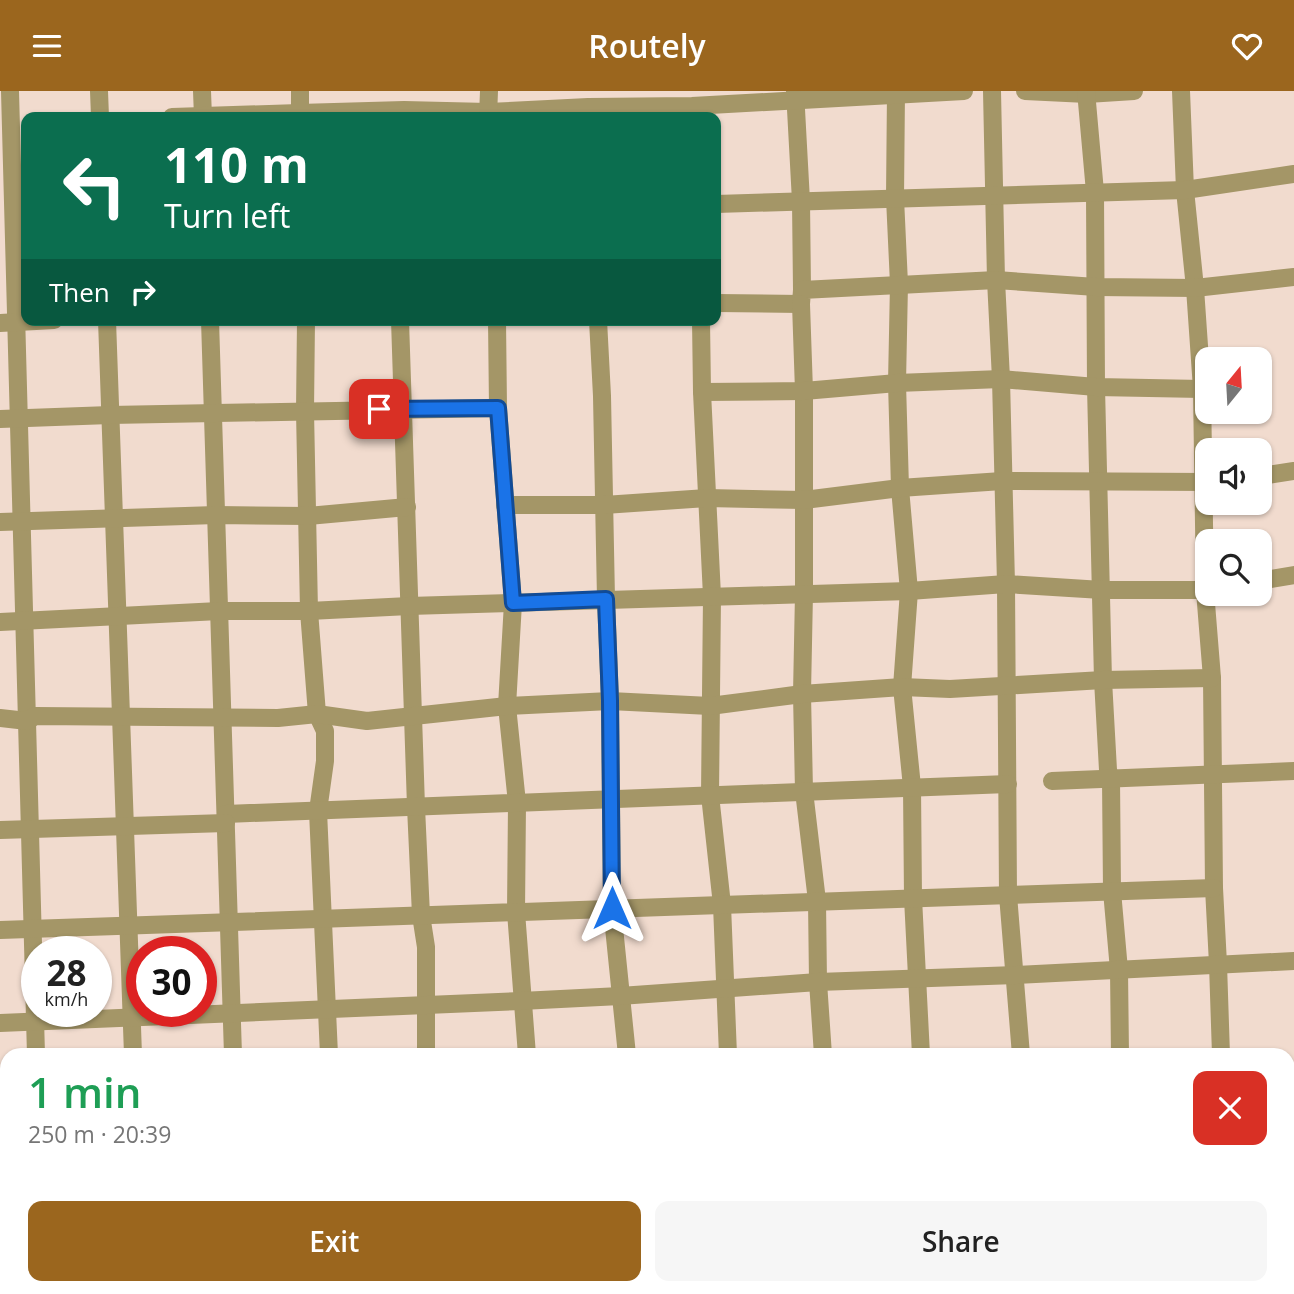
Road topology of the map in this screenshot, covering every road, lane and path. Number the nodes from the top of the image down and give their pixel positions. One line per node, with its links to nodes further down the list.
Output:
1 (10, 91): 23 (street)
2 (99, 91): 17 (street)
3 (202, 91): 18 (street)
4 (300, 91): 19 (street)
5 (404, 91): 20 (street)
6 (489, 91): 21 (street)
7 (964, 91): 12 (street)
8 (992, 91): 27 (street)
9 (1025, 91): 13 (street)
10 (1134, 91): 13 (street)
11 (1181, 91): 25 (street)
12 (896, 93): 14 (street); 28 (street)
13 (1086, 93): 26 (street)
14 (795, 95): 16 (street); 29 (street)
15 (588, 105): 16 (street); 22 (street)
16 (692, 105)
17 (100, 112)
18 (203, 112)
19 (300, 112)
20 (403, 112)
21 (488, 112)
22 (518, 112)
23 (12, 126): 31 (street)
24 (1294, 174): 25 (street)
25 (1185, 190): 26 (street); 36 (street)
26 (1095, 193): 27 (street); 35 (street)
27 (994, 196): 28 (street); 33 (street)
28 (895, 198): 29 (street); 34 (street)
29 (801, 201): 30 (street); 37 (street)
30 (721, 204)
31 (13, 224): 39 (street)
32 (1294, 277): 36 (street)
33 (996, 280): 34 (street); 35 (street); 48 (street)
34 (899, 284): 37 (street); 49 (street)
35 (1096, 287): 36 (street); 50 (street)
36 (1195, 288): 47 (street)
37 (801, 297): 38 (street); 52 (street)
38 (721, 303)
39 (8, 322): 60 (street)
40 (107, 326): 58 (street)
41 (210, 326): 57 (street)
42 (306, 326): 56 (street)
43 (400, 326): 55 (street)
44 (497, 326): 54 (street)
45 (598, 326): 70 (street)
46 (701, 326): 53 (street)
47 (1199, 347)
48 (1000, 379): 49 (street); 50 (street); 63 (street)
49 (897, 383): 52 (street); 66 (street)
50 (1096, 387): 51 (street); 64 (street)
51 (1195, 389)
52 (804, 391): 53 (street); 68 (street)
53 (702, 392): 67 (street)
54 (498, 408): 55 (street); 69 (street)
55 (404, 409): 56 (street); 71 (street)
56 (305, 411): 57 (street); 73 (street)
57 (213, 414): 58 (street); 72 (street)
58 (110, 415): 60 (street); 74 (street)
59 (0, 419): 60 (street)
60 (19, 419): 75 (street)
61 (1294, 471): 62 (street)
62 (1272, 474)
63 (1002, 481): 64 (street); 66 (street); 79 (street)
64 (1099, 481): 65 (street); 80 (street)
65 (1195, 482)
66 (900, 488): 68 (street); 82 (street)
67 (707, 498): 68 (street); 70 (street); 84 (street)
68 (804, 500): 83 (street)
69 (505, 505): 70 (street); 86 (street)
70 (604, 505): 85 (street)
71 (407, 506): 73 (street); 87 (street)
72 (216, 515): 73 (street); 74 (street); 89 (street)
73 (308, 516): 90 (street)
74 (114, 517): 75 (street); 91 (street)
75 (22, 521): 76 (street); 92 (street)
76 (0, 522)
77 (1294, 575): 78 (street)
78 (1272, 579)
79 (1006, 584): 80 (street); 82 (street); 96 (street)
80 (1102, 590): 81 (street); 95 (street)
81 (1195, 590)
82 (908, 591): 83 (street); 97 (street)
83 (804, 593): 84 (street); 98 (street)
84 (712, 596): 85 (street); 101 (street)
85 (606, 599): 86 (street); 99 (street)
86 (513, 603): 87 (street); 100 (street)
87 (409, 606): 90 (street); 104 (street)
88 (1207, 606): 94 (street)
89 (219, 611): 90 (street); 91 (street); 106 (street)
90 (309, 611): 102 (street)
91 (117, 617): 92 (street); 103 (street)
92 (24, 621): 93 (street); 107 (street)
93 (0, 622)
94 (1212, 678): 95 (street); 109 (street)
95 (1103, 680): 96 (street); 110 (street)
96 (1006, 685): 97 (street); 112 (street)
97 (902, 687): 98 (street); 113 (street)
98 (802, 694): 101 (street); 114 (street)
99 (610, 701): 100 (street); 101 (street); 116 (street)
100 (508, 706): 104 (street); 117 (street)
101 (710, 706): 115 (street)
102 (317, 714): 104 (street); 106 (street); 119 (street)
103 (121, 716): 106 (street); 107 (street); 121 (street)
104 (414, 717): 118 (street)
105 (0, 718): 107 (street)
106 (222, 718): 120 (street)
107 (27, 721): 122 (street)
108 (1294, 771): 109 (street)
109 (1212, 775): 110 (street); 124 (street)
110 (1111, 779): 111 (street); 125 (street)
111 (1052, 781)
112 (1008, 783): 113 (street); 126 (street)
113 (912, 787): 114 (street); 127 (street)
114 (804, 791): 115 (street); 128 (street)
115 (710, 795): 116 (street); 129 (street)
116 (611, 799): 117 (street); 130 (street)
117 (517, 803): 118 (street); 131 (street)
118 (416, 807): 119 (street); 132 (street)
119 (318, 811): 120 (street); 133 (street)
120 (226, 819): 121 (street); 134 (street)
121 (125, 826): 122 (street); 135 (street)
122 (30, 829): 123 (street); 136 (street)
123 (0, 830)
124 (1214, 888): 125 (street); 141 (street)
125 (1112, 891): 126 (street); 142 (street)
126 (1008, 895): 127 (street); 143 (street)
127 (914, 898): 128 (street); 144 (street)
128 (817, 901): 129 (street); 145 (street)
129 (722, 905): 130 (street); 146 (street)
130 (612, 908): 131 (street); 147 (street)
131 (516, 912): 132 (street); 148 (street)
132 (421, 915): 133 (street); 149 (street)
133 (322, 918): 134 (street); 150 (street)
134 (229, 922): 135 (street); 151 (street)
135 (128, 925): 136 (street); 139 (street)
136 (33, 929): 137 (street); 138 (street)
137 (0, 930)
138 (33, 936)
139 (128, 936)
140 (1294, 961): 141 (street)
141 (1218, 964): 142 (street); 169 (street)
142 (1119, 970): 143 (street); 168 (street)
143 (1016, 975): 144 (street); 167 (street)
144 (918, 978): 145 (street); 166 (street)
145 (818, 982): 146 (street); 165 (street)
146 (724, 988): 147 (street); 164 (street)
147 (620, 996): 148 (street); 163 (street)
148 (522, 1001): 149 (street); 162 (street)
149 (425, 1005): 150 (street); 161 (street)
150 (327, 1009): 151 (street); 160 (street)
151 (232, 1013): 152 (street); 159 (street)
152 (217, 1014)
153 (21, 1022): 154 (street)
154 (0, 1023)
155 (36, 1027): 157 (street)
156 (131, 1027): 158 (street)
157 (36, 1048)
158 (133, 1048)
159 (233, 1048)
160 (329, 1048)
161 (426, 1048)
162 (526, 1048)
163 (626, 1048)
164 (728, 1048)
165 (823, 1048)
166 (921, 1048)
167 (1021, 1048)
168 (1120, 1048)
169 (1221, 1048)

